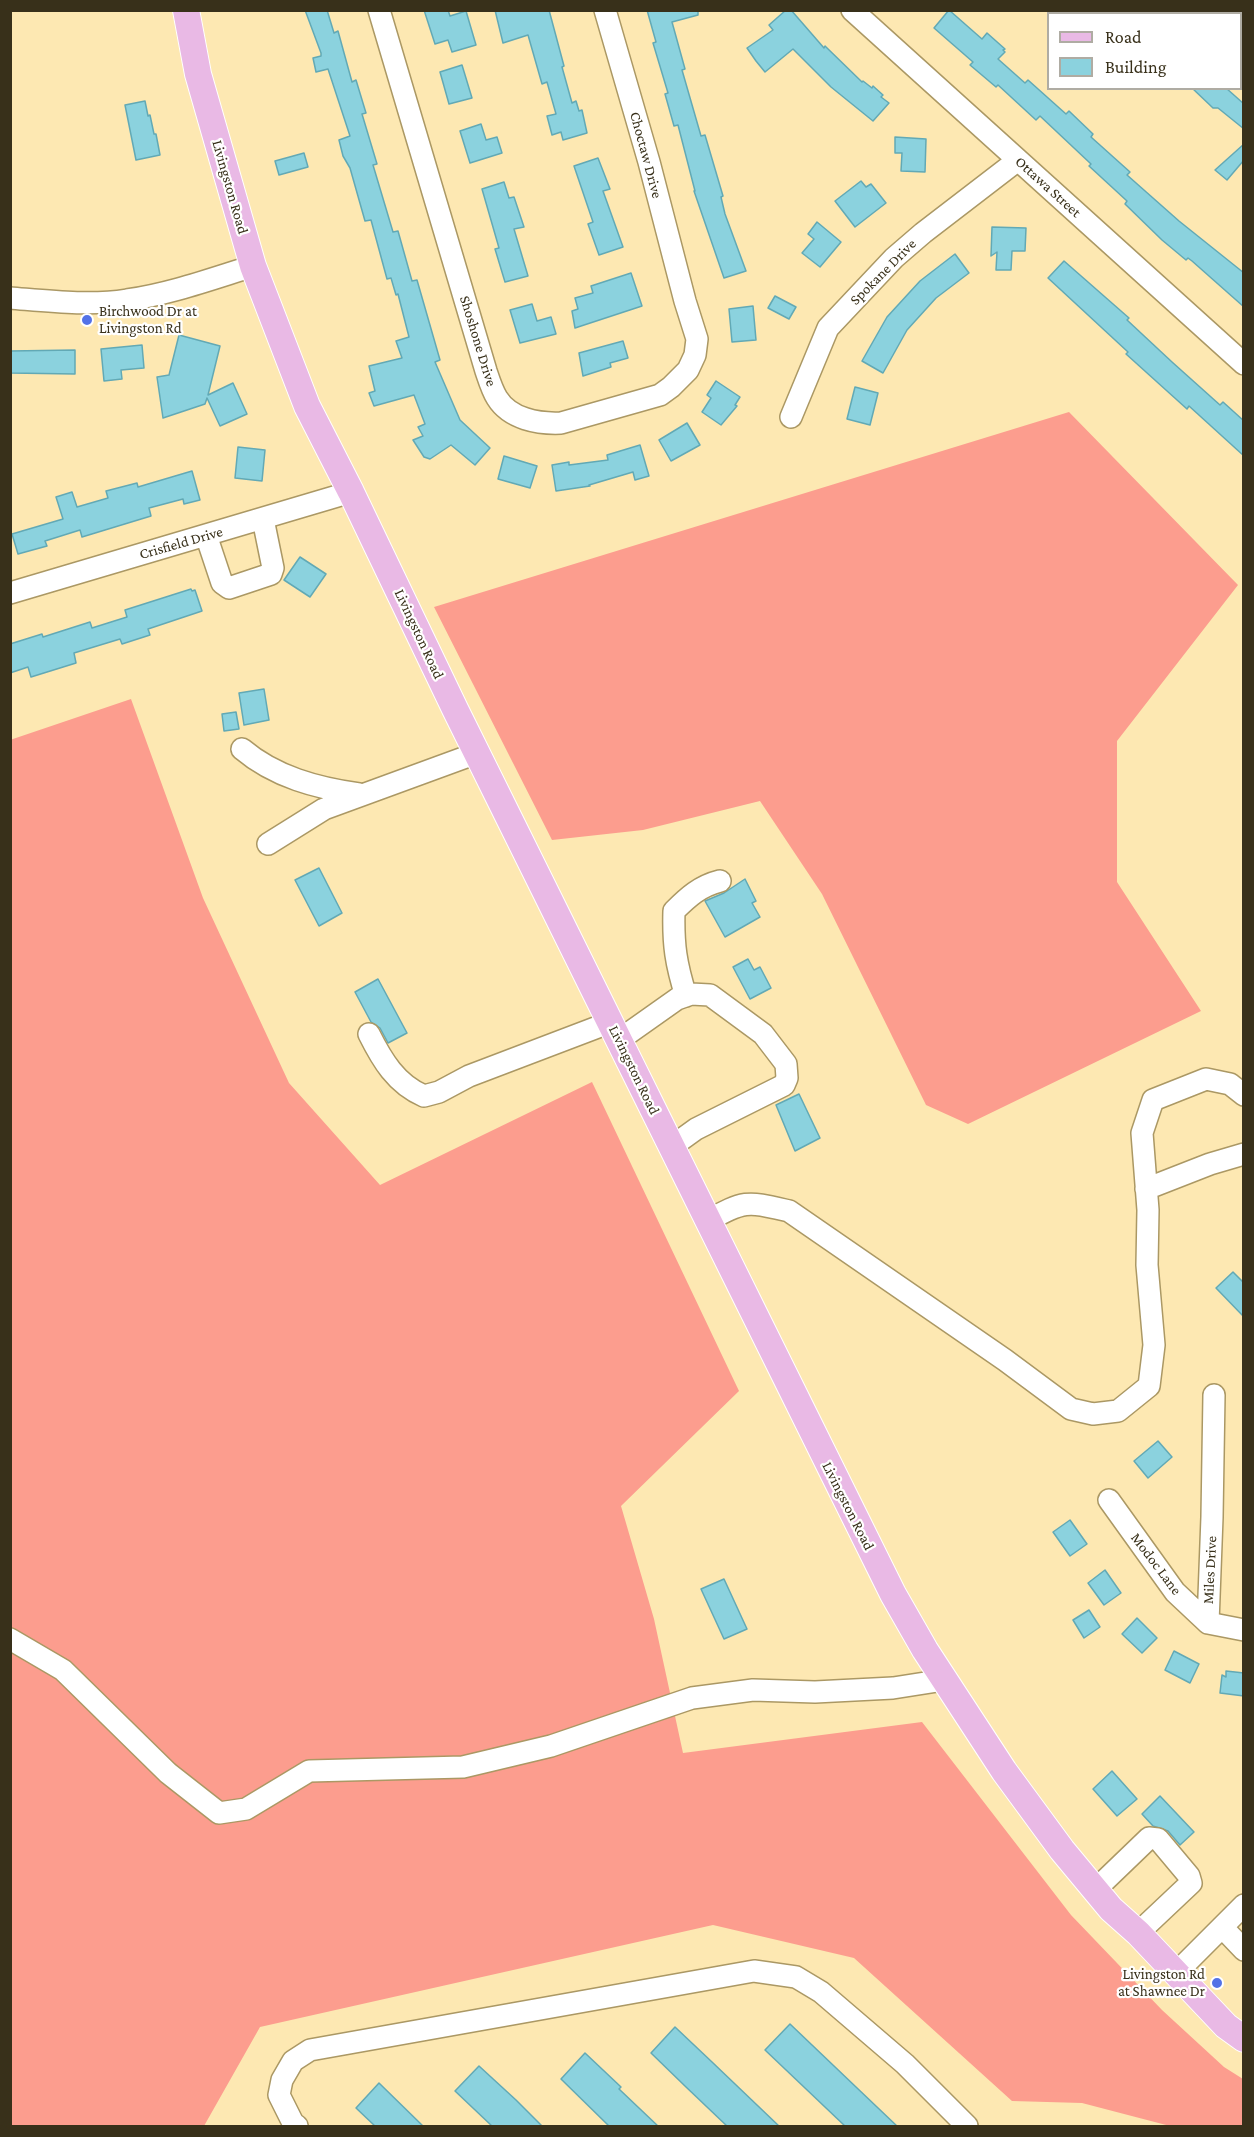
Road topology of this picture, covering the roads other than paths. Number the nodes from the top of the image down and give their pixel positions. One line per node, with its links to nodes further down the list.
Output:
1 (186, 10): 6 (main road, Livingston Road)
2 (379, 10): 8 (street, Shoshone Drive)
3 (605, 10): 8 (street, Choctaw Drive)
4 (852, 10): 5 (street, Ottawa Street)
5 (1017, 160): 9 (street, Ottawa Street); 10 (street, Spokane Drive)
6 (253, 266): 7 (street); 11 (main road, Livingston Road)
7 (10, 298)
8 (685, 301)
9 (1244, 364)
10 (791, 417)
11 (351, 492): 12 (street, Crisfield Drive); 16 (main road, Livingston Road)
12 (262, 519): 13 (street, Crisfield Drive); 13 (street)
13 (206, 536): 14 (street, Crisfield Drive)
14 (10, 594)
15 (242, 749): 17 (street)
16 (477, 753): 17 (street); 21 (main road, Livingston Road)
17 (363, 795): 18 (street)
18 (268, 844)
19 (720, 881): 20 (street)
20 (686, 996): 21 (street); 24 (street)
21 (615, 1031): 22 (street); 24 (main road, Livingston Road)
22 (369, 1034)
23 (1244, 1095): 26 (street)
24 (671, 1147): 27 (main road, Livingston Road)
25 (1244, 1154): 26 (street)
26 (1146, 1189): 27 (street)
27 (707, 1221): 33 (main road, Livingston Road)
28 (1214, 1395): 30 (street, Miles Drive)
29 (1109, 1500): 30 (street, Modoc Lane)
30 (1208, 1623): 31 (street)
31 (1244, 1630)
32 (10, 1639): 33 (street)
33 (944, 1680): 34 (main road, Livingston Road)
34 (1096, 1889): 37 (main road, Livingston Road); 37 (street)
35 (1244, 1905): 36 (street)
36 (1222, 1927): 38 (street); 39 (street)
37 (1138, 1933): 39 (main road, Livingston Road)
38 (1244, 1950)
39 (1176, 1973): 40 (main road, Livingston Road)
40 (1244, 2039)
41 (297, 2127): 42 (street)
42 (967, 2127)

